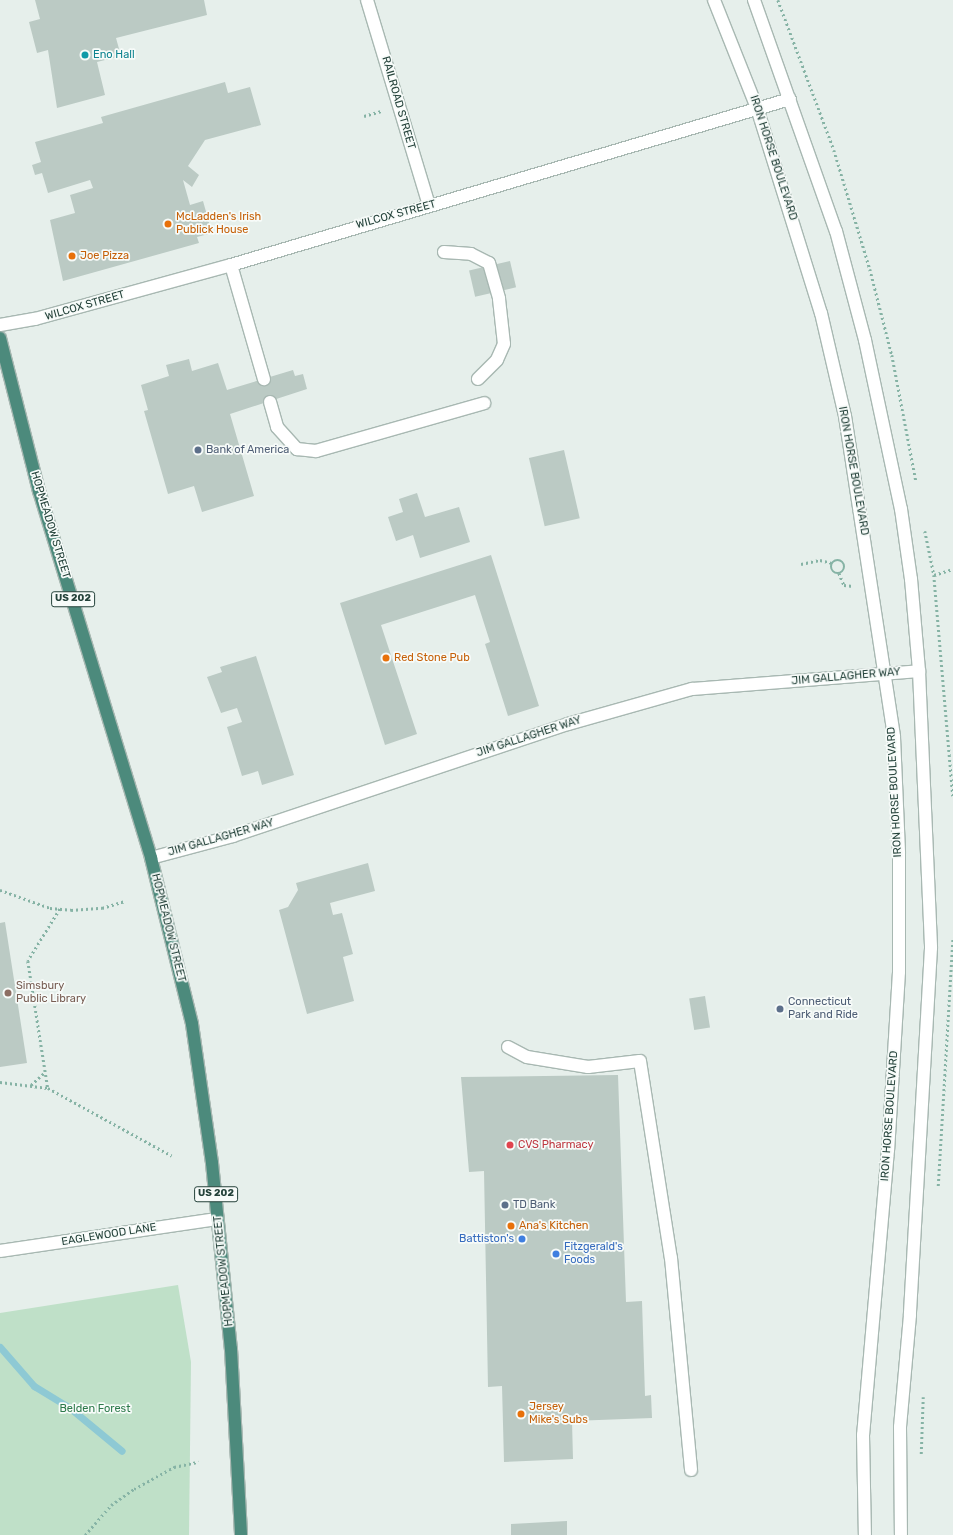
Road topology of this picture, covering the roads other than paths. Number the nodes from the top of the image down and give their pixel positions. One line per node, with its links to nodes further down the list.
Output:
1 (367, 0): 6 (street, RAILROAD STREET)
2 (714, 0): 5 (street, IRON HORSE BOULEVARD)
3 (754, 0): 4 (street)
4 (790, 99): 5 (street, WILCOX STREET); 15 (street)
5 (757, 108): 6 (street, WILCOX STREET); 16 (street, IRON HORSE BOULEVARD)
6 (429, 206): 8 (street, WILCOX STREET)
7 (444, 252): 12 (street)
8 (231, 265): 9 (street, WILCOX STREET); 11 (street)
9 (0, 325)
10 (0, 338): 17 (highway, HOPMEADOW STREET / US 202)
11 (264, 379)
12 (478, 379)
13 (270, 402): 14 (street)
14 (484, 403)
15 (919, 671): 16 (street, JIM GALLAGHER WAY); 24 (street)
16 (884, 674): 17 (street, JIM GALLAGHER WAY); 23 (street, IRON HORSE BOULEVARD)
17 (151, 858): 19 (highway, HOPMEADOW STREET / US 202)
18 (508, 1047): 21 (street)
19 (218, 1219): 20 (street, EAGLEWOOD LANE); 22 (highway, HOPMEADOW STREET / US 202)
20 (0, 1251)
21 (691, 1470)
22 (241, 1535)
23 (865, 1535)
24 (901, 1535)

